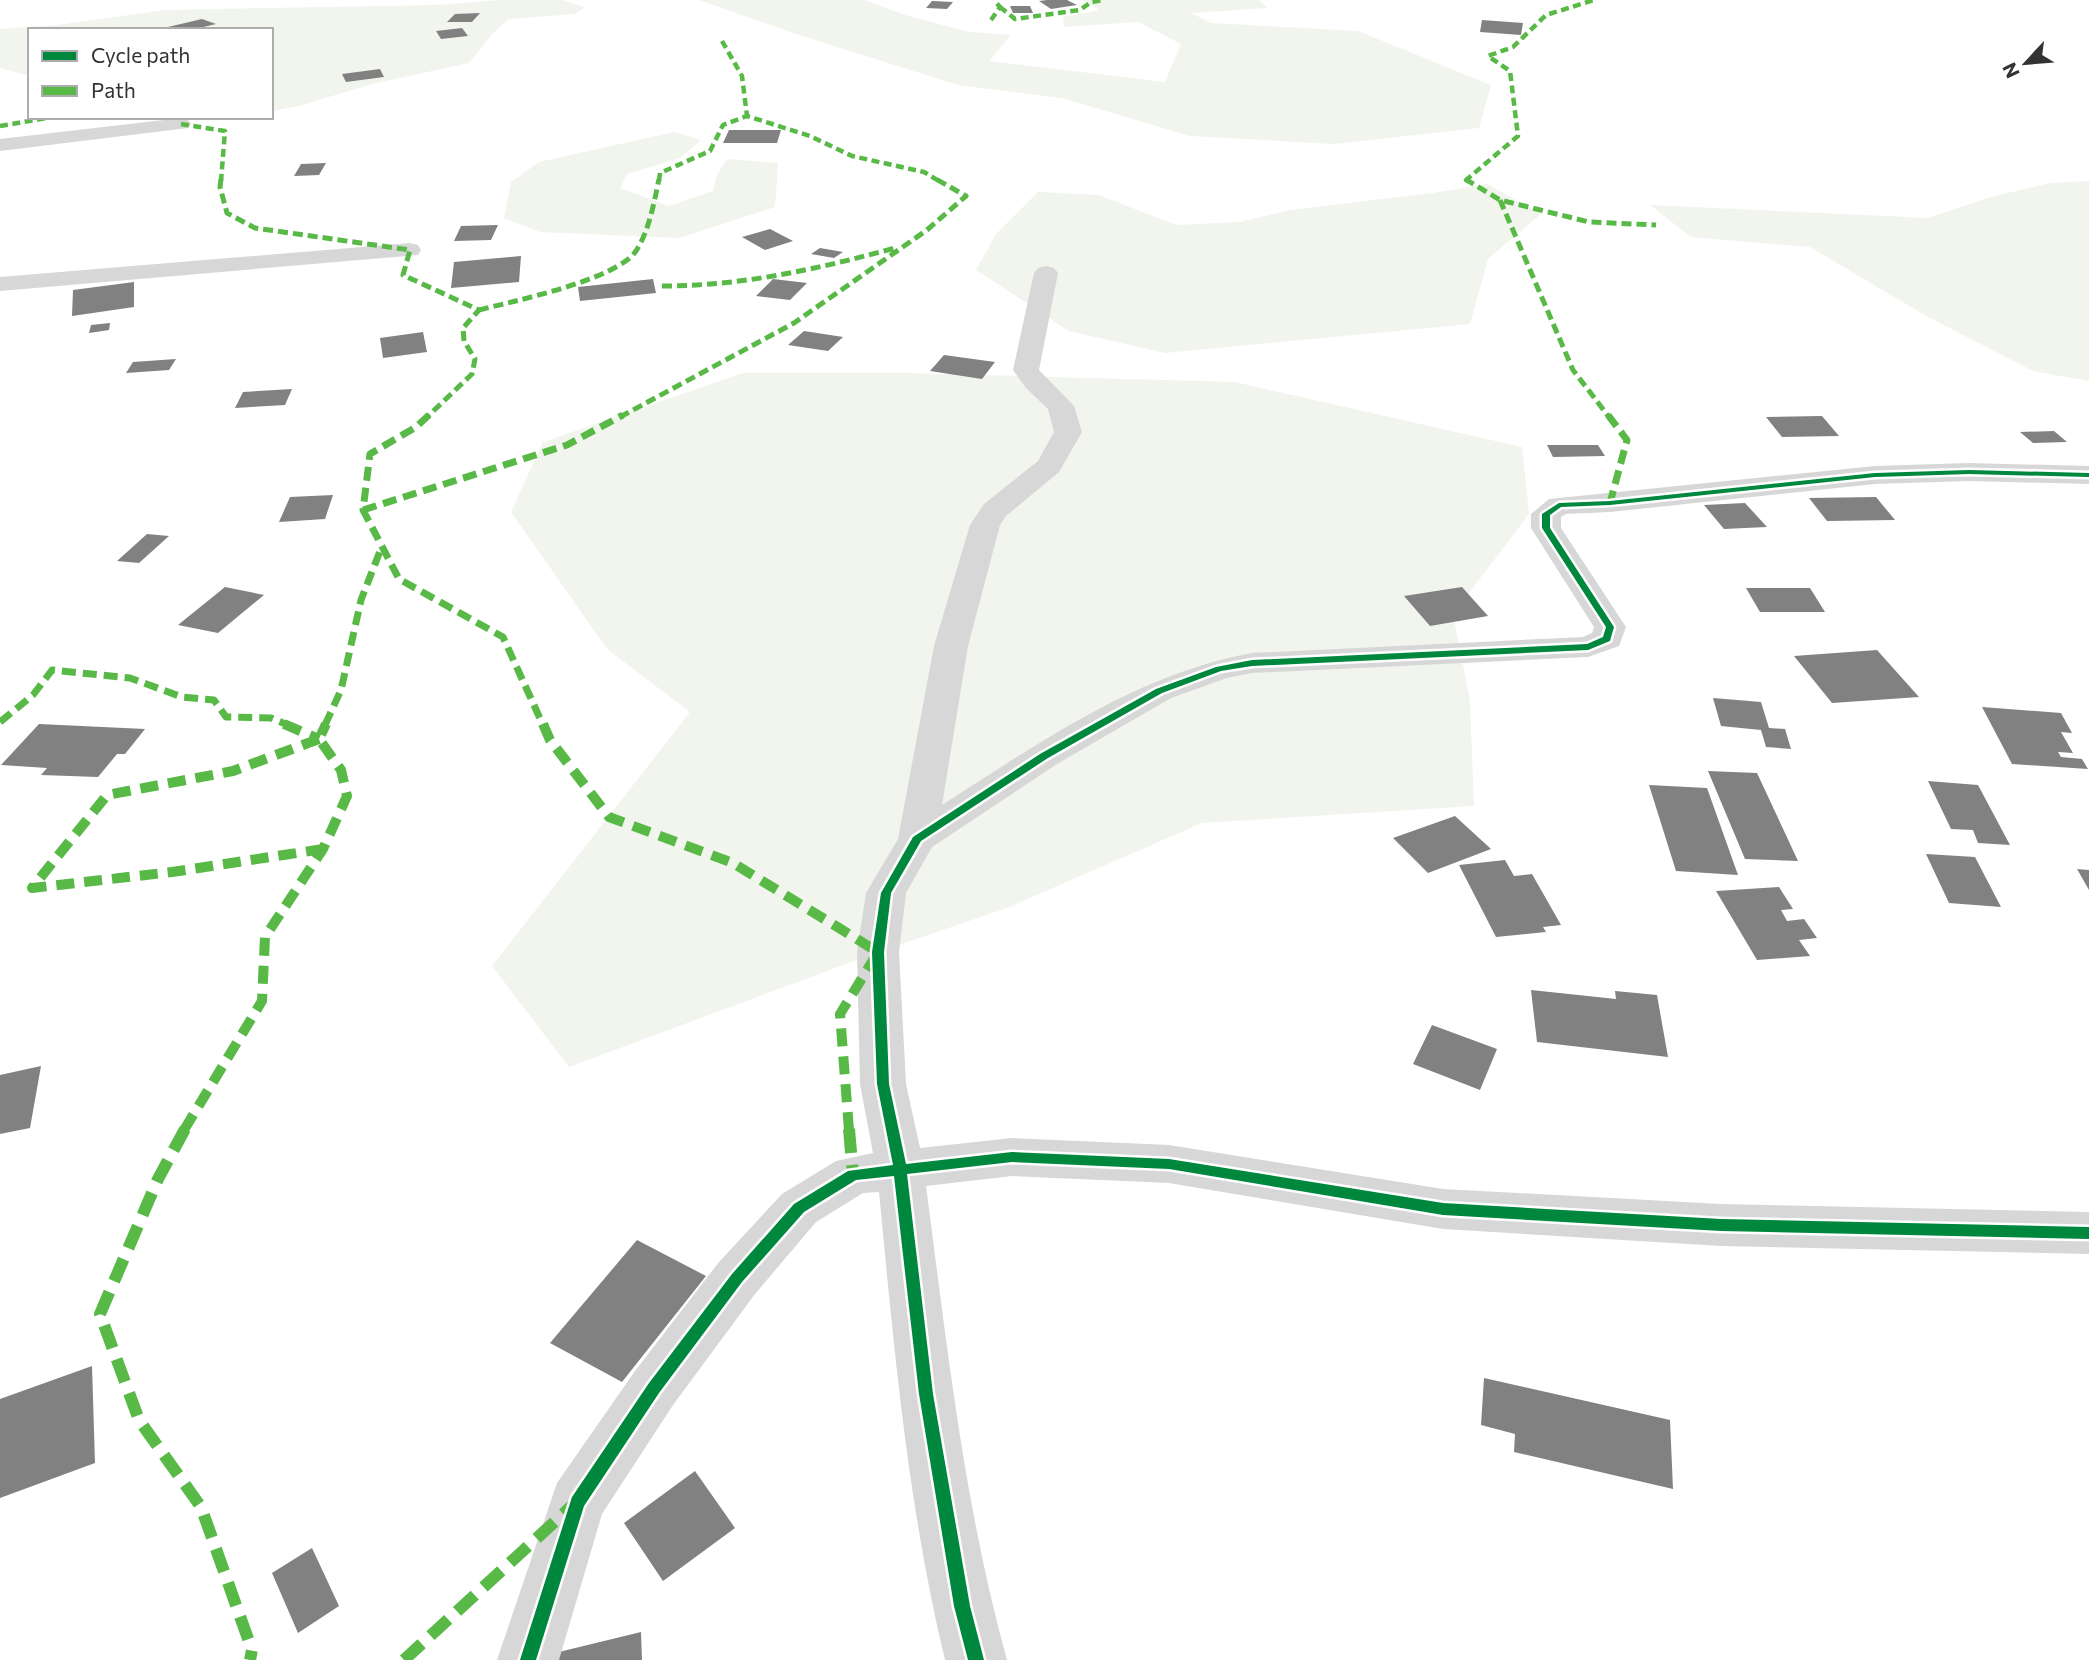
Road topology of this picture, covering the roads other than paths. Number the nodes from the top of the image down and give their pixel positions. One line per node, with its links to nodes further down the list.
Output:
1 (181, 124): 2 (street)
2 (0, 145)
3 (410, 250): 5 (street)
4 (1046, 273): 7 (street)
5 (0, 284)
6 (2089, 475): 7 (street)
7 (917, 839): 8 (street)
8 (900, 1168): 9 (street); 10 (street); 11 (street)
9 (2089, 1233)
10 (528, 1660)
11 (976, 1660)

